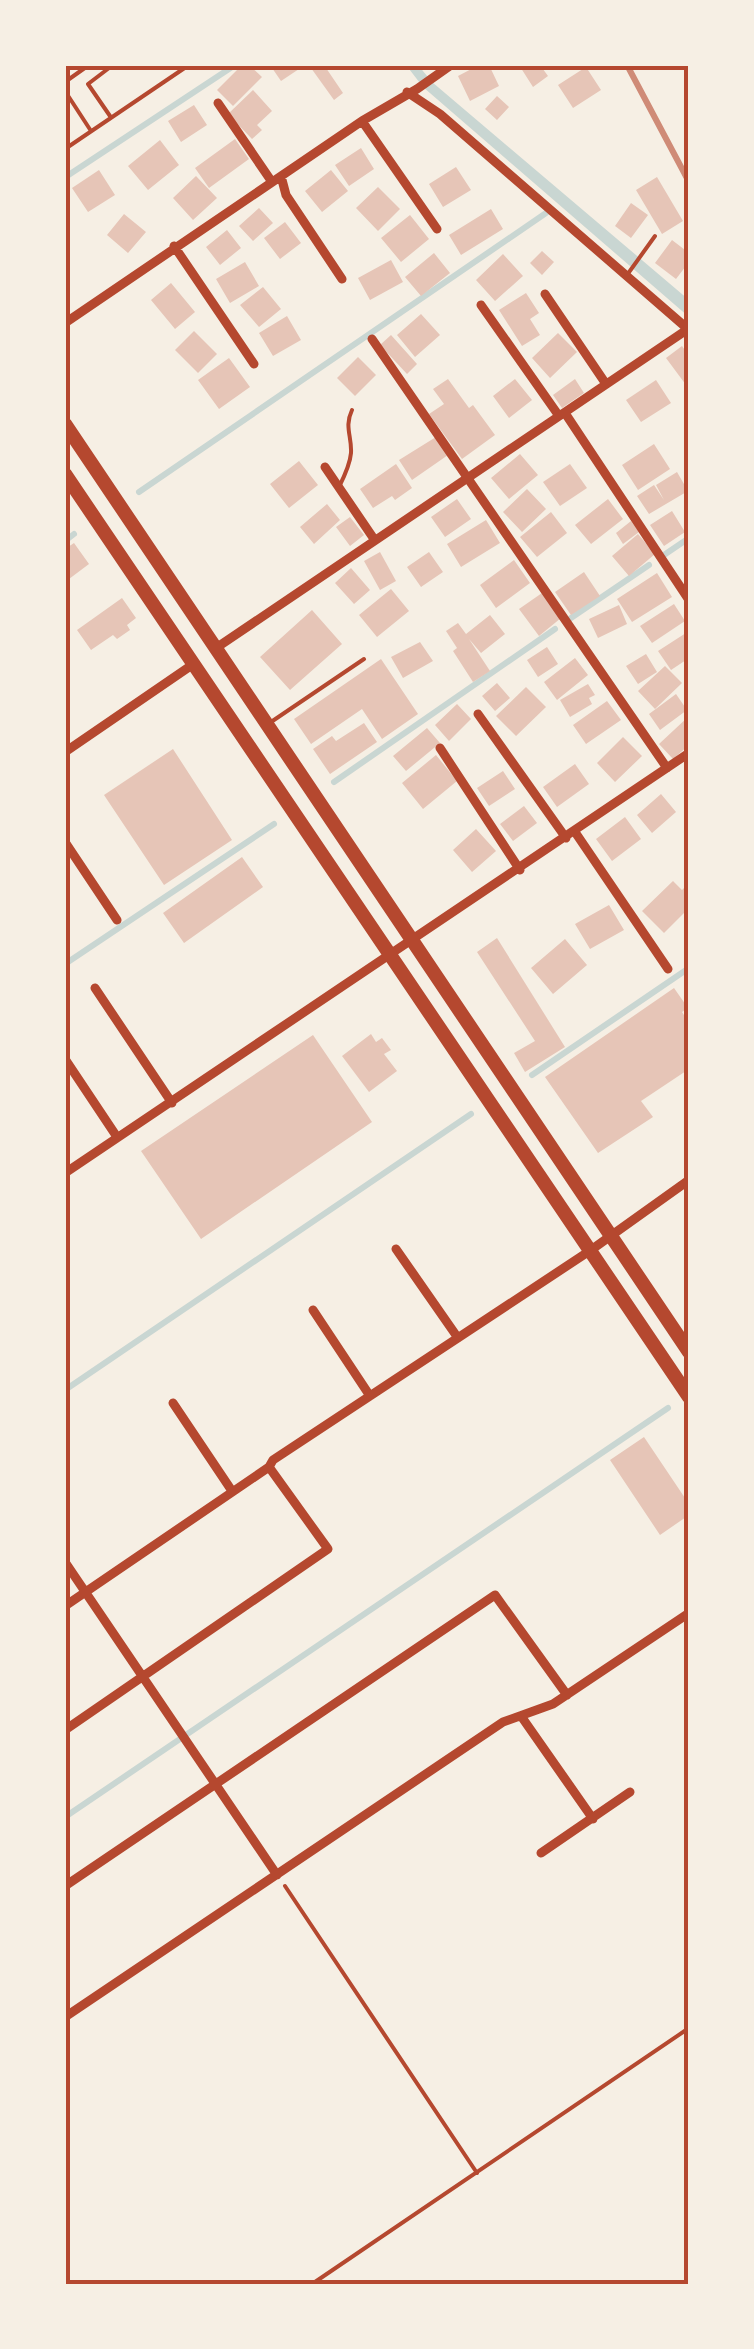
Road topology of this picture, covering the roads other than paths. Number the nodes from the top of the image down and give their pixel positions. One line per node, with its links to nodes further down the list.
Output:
1 (89, 65): 5 (lane)
2 (113, 65): 9 (lane)
3 (188, 65): 9 (lane)
4 (450, 65): 7 (street)
5 (65, 82)
6 (65, 91): 11 (lane)
7 (412, 91): 10 (street); 17 (street)
8 (218, 103): 13 (street)
9 (111, 118): 11 (lane)
10 (362, 121): 13 (street); 14 (street)
11 (91, 131): 12 (lane)
12 (65, 149)
13 (277, 179): 16 (street); 18 (street)
14 (437, 229)
15 (655, 236): 17 (lane)
16 (174, 246): 21 (street); 24 (street)
17 (628, 272): 22 (street)
18 (342, 279)
19 (545, 294): 25 (street)
20 (481, 305): 27 (street)
21 (65, 323)
22 (689, 329): 25 (street)
23 (372, 339): 31 (street)
24 (254, 364)
25 (606, 384): 27 (street)
26 (352, 410): 32 (lane)
27 (562, 415): 31 (street); 34 (street)
28 (65, 424): 35 (highway)
29 (325, 467): 32 (street)
30 (65, 474): 37 (highway)
31 (468, 478): 33 (street); 43 (street)
32 (339, 487): 33 (street)
33 (374, 539): 35 (street)
34 (689, 600)
35 (216, 648): 39 (highway)
36 (364, 659): 39 (lane)
37 (192, 665): 40 (street); 49 (highway)
38 (478, 714): 44 (street)
39 (267, 724): 48 (highway)
40 (67, 747)
41 (440, 748): 46 (street)
42 (689, 752): 43 (street)
43 (667, 768): 44 (street)
44 (571, 835): 46 (street); 50 (street)
45 (65, 842): 47 (street)
46 (520, 870): 48 (street)
47 (117, 920)
48 (411, 941): 49 (street); 57 (highway)
49 (391, 956): 53 (street); 59 (highway)
50 (668, 969)
51 (95, 988): 53 (street)
52 (65, 1059): 54 (street)
53 (172, 1104): 54 (street)
54 (117, 1138): 55 (street)
55 (67, 1168)
56 (689, 1180): 57 (street)
57 (610, 1234): 59 (street); 62 (highway)
58 (396, 1249): 61 (street)
59 (591, 1250): 61 (street); 64 (highway)
60 (313, 1310): 63 (street)
61 (458, 1338): 63 (street)
62 (689, 1352)
63 (370, 1396): 66 (street)
64 (689, 1398)
65 (173, 1403): 67 (street)
66 (269, 1467): 67 (street); 72 (street)
67 (232, 1491): 69 (street)
68 (65, 1562): 69 (street)
69 (86, 1592): 70 (street); 72 (street)
70 (65, 1606)
71 (689, 1612): 73 (street)
72 (143, 1677): 75 (street); 76 (street)
73 (567, 1695): 74 (street); 76 (street)
74 (521, 1716): 78 (street); 80 (street)
75 (65, 1730)
76 (216, 1784): 80 (street); 81 (street)
77 (630, 1792): 78 (street)
78 (592, 1819): 79 (street)
79 (541, 1853)
80 (278, 1875): 82 (street)
81 (65, 1886)
82 (65, 2017)

